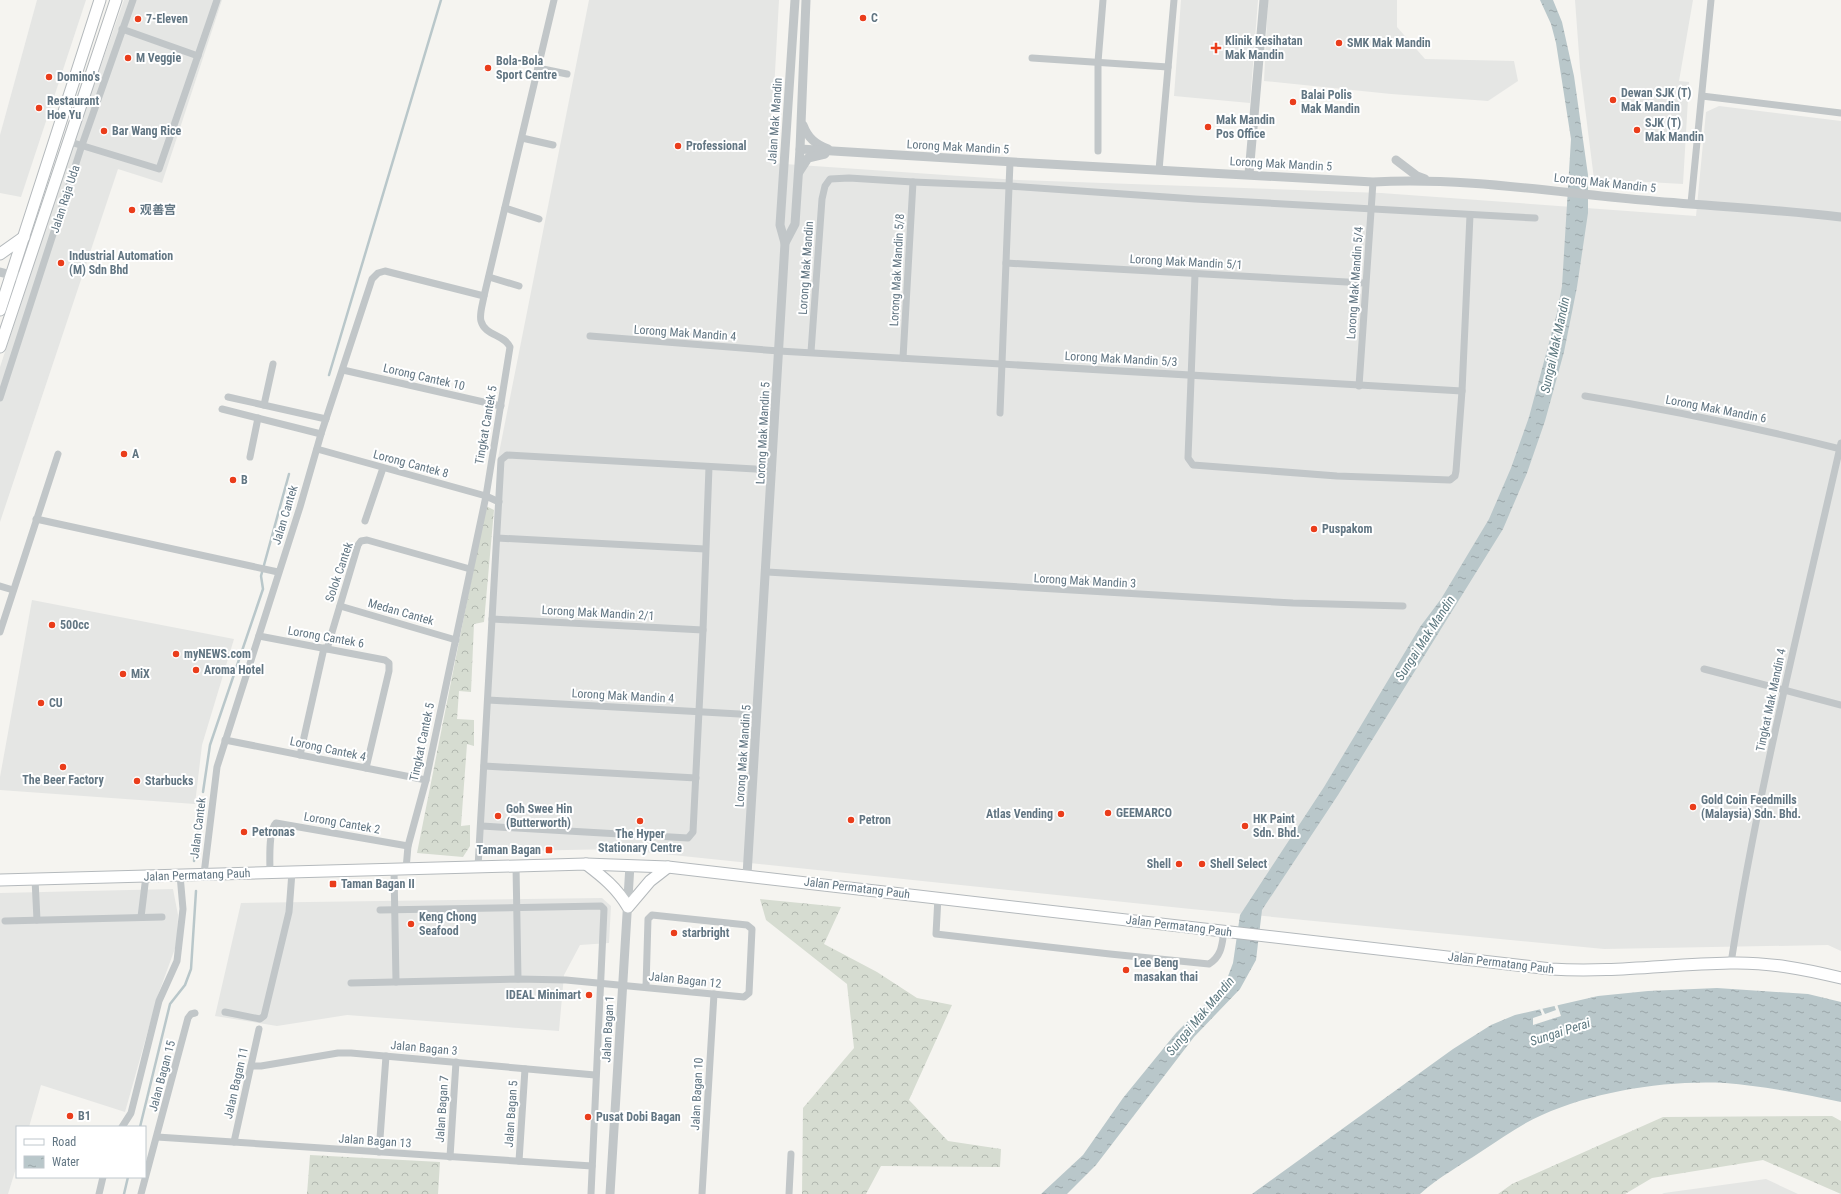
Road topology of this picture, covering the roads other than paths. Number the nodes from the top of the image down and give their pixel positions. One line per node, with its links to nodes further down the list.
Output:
1 (100, 0): 47 (main road, Jalan Raja Uda)
2 (116, 0): 24 (main road, Jalan Raja Uda)
3 (133, 0): 12 (street, Jalan Raja Uda)
4 (217, 0): 13 (street)
5 (554, 0): 17 (street, Tingkat Cantek 5)
6 (795, 0): 22 (street, Jalan Mak Mandin)
7 (806, 0): 21 (street, Jalan Mak Mandin)
8 (1103, 0): 15 (street)
9 (1174, 0): 16 (street)
10 (1264, 0): 35 (street)
11 (1711, 0): 19 (street)
12 (122, 29): 13 (street); 25 (street, Jalan Raja Uda)
13 (198, 56): 25 (street)
14 (1032, 58): 15 (street)
15 (1098, 62): 16 (street); 28 (street)
16 (1168, 67): 32 (street)
17 (538, 68): 18 (street); 23 (street, Tingkat Cantek 5)
18 (567, 74)
19 (1702, 96): 20 (street); 40 (street)
20 (1841, 112)
21 (801, 120): 27 (street, Jalan Mak Mandin); 29 (street)
22 (788, 121): 27 (street); 33 (street, Jalan Mak Mandin)
23 (522, 138): 26 (street); 41 (street, Tingkat Cantek 5)
24 (67, 141): 25 (street); 53 (main road, Jalan Raja Uda)
25 (82, 145): 72 (street, Jalan Raja Uda)
26 (553, 145)
27 (800, 149): 29 (street, Lorong Mak Mandin 5); 33 (street); 34 (street, Lorong Mak Mandin 5)
28 (1098, 151)
29 (842, 152): 31 (street, Lorong Mak Mandin 5); 34 (street)
30 (1396, 160): 36 (street)
31 (1010, 162): 32 (street, Lorong Mak Mandin 5); 39 (street)
32 (1159, 170): 35 (street, Lorong Mak Mandin 5)
33 (783, 173): 48 (street, Jalan Mak Mandin)
34 (798, 173): 48 (street, Lorong Mak Mandin 5)
35 (1249, 174): 38 (street, Lorong Mak Mandin 5)
36 (1428, 180): 38 (street, Lorong Mak Mandin 5); 40 (street, Lorong Mak Mandin 5)
37 (913, 182): 39 (street); 62 (street, Lorong Mak Mandin); 63 (street, Lorong Mak Mandin 5/8)
38 (1373, 182): 42 (street, Lorong Mak Mandin 5/4)
39 (1009, 186): 42 (street); 50 (street)
40 (1691, 202): 44 (street, Lorong Mak Mandin 5)
41 (505, 208): 45 (street); 54 (street, Tingkat Cantek 5)
42 (1371, 208): 43 (street); 55 (street, Lorong Mak Mandin 5/4)
43 (1470, 215): 46 (street); 69 (street)
44 (1841, 216)
45 (539, 218)
46 (1535, 218)
47 (24, 237): 49 (main road); 53 (main road, Jalan Raja Uda)
48 (786, 243): 61 (street, Lorong Mak Mandin 5)
49 (0, 254)
50 (1006, 263): 52 (street, Lorong Mak Mandin 5/1); 64 (street)
51 (0, 272): 53 (street)
52 (1195, 274): 55 (street, Lorong Mak Mandin 5/1); 67 (street)
53 (18, 276): 58 (main road, Jalan Raja Uda); 60 (main road, Jalan Raja Uda)
54 (489, 277): 56 (street); 57 (street, Tingkat Cantek 5)
55 (1365, 283): 68 (street, Lorong Mak Mandin 5/4)
56 (519, 286)
57 (484, 296): 66 (street, Jalan Cantek); 74 (street, Tingkat Cantek 5)
58 (0, 310)
59 (590, 336): 61 (street, Lorong Mak Mandin 4)
60 (0, 347)
61 (779, 351): 62 (street, Lorong Mak Mandin 5/3); 86 (street, Lorong Mak Mandin 5)
62 (811, 352): 63 (street, Lorong Mak Mandin 5/3)
63 (903, 358): 64 (street, Lorong Mak Mandin 5/3)
64 (1002, 363): 67 (street, Lorong Mak Mandin 5/3); 76 (street)
65 (273, 364): 73 (street)
66 (343, 370): 74 (street, Lorong Cantek 10); 78 (street, Jalan Cantek)
67 (1190, 374): 68 (street, Lorong Mak Mandin 5/3); 69 (street)
68 (1359, 386): 69 (street, Lorong Mak Mandin 5/3)
69 (1462, 391)
70 (1585, 396): 80 (street, Lorong Mak Mandin 6)
71 (228, 397): 73 (street)
72 (0, 398)
73 (264, 405): 78 (street)
74 (501, 406): 87 (street, Tingkat Cantek 5)
75 (222, 409): 77 (street)
76 (1000, 413)
77 (258, 418): 79 (street); 83 (street)
78 (326, 419): 79 (street, Jalan Cantek)
79 (321, 434): 81 (street, Jalan Cantek)
80 (1841, 447): 107 (street, Tingkat Mak Mandin 4)
81 (317, 449): 85 (street, Lorong Cantek 8); 94 (street, Jalan Cantek)
82 (58, 454): 89 (street)
83 (250, 457)
84 (709, 467): 86 (street); 88 (street); 92 (street)
85 (383, 468): 87 (street, Lorong Cantek 8); 90 (street)
86 (772, 470): 95 (street, Lorong Mak Mandin 5)
87 (486, 496): 88 (street, Lorong Cantek 8); 93 (street, Tingkat Cantek 5)
88 (499, 502): 91 (street)
89 (36, 519): 94 (street); 97 (street)
90 (365, 521)
91 (497, 538): 92 (street); 100 (street)
92 (705, 549): 101 (street)
93 (470, 569): 98 (street, Solok Cantek); 104 (street, Tingkat Cantek 5)
94 (275, 572): 103 (street, Jalan Cantek)
95 (767, 572): 99 (street, Lorong Mak Mandin 3); 111 (street, Lorong Mak Mandin 5)
96 (0, 586): 97 (street)
97 (13, 590): 102 (street)
98 (340, 606): 104 (street, Medan Cantek); 105 (street, Solok Cantek)
99 (1403, 606)
100 (492, 619): 101 (street, Lorong Mak Mandin 2/1); 108 (street)
101 (703, 630): 110 (street)
102 (0, 632)
103 (259, 636): 105 (street, Lorong Cantek 6); 112 (street, Jalan Cantek)
104 (456, 640): 117 (street, Tingkat Cantek 5)
105 (325, 648): 113 (street, Solok Cantek); 115 (street, Lorong Cantek 6)
106 (1704, 669): 107 (street)
107 (1784, 690): 109 (street); 145 (street, Tingkat Mak Mandin 4)
108 (488, 700): 110 (street, Lorong Mak Mandin 4); 114 (street)
109 (1841, 705)
110 (699, 712): 111 (street, Lorong Mak Mandin 4); 116 (street)
111 (757, 715): 131 (street, Lorong Mak Mandin 5)
112 (225, 740): 113 (street, Lorong Cantek 4); 129 (street, Jalan Cantek)
113 (300, 755): 115 (street, Lorong Cantek 4)
114 (484, 766): 116 (street); 118 (street)
115 (366, 768): 117 (street, Lorong Cantek 4)
116 (696, 778): 118 (street)
117 (426, 780): 119 (street, Tingkat Cantek 5)
118 (482, 826): 123 (street)
119 (408, 846): 126 (street, Tingkat Cantek 5); 128 (street, Lorong Cantek 2)
120 (586, 864): 121 (main road, Jalan Permatang Pauh); 122 (main road, Jalan Permatang Pauh); 136 (main road)
121 (630, 865): 124 (main road, Jalan Permatang Pauh); 136 (street, Jalan Bagan 1)
122 (516, 866): 123 (main road, Jalan Permatang Pauh); 137 (street)
123 (478, 867): 126 (main road, Jalan Permatang Pauh)
124 (668, 867): 131 (main road, Jalan Permatang Pauh); 136 (main road)
125 (394, 869): 126 (main road, Jalan Permatang Pauh); 127 (main road, Jalan Permatang Pauh); 139 (street)
126 (406, 869)
127 (292, 872): 128 (main road, Jalan Permatang Pauh); 154 (street)
128 (270, 873): 129 (main road, Jalan Permatang Pauh)
129 (203, 874): 130 (main road, Jalan Permatang Pauh)
130 (183, 875): 132 (main road, Jalan Permatang Pauh); 162 (street)
131 (747, 875): 135 (main road, Jalan Permatang Pauh)
132 (146, 876): 133 (main road, Jalan Permatang Pauh); 140 (street)
133 (36, 879): 134 (main road, Jalan Permatang Pauh); 142 (street)
134 (0, 880)
135 (938, 898): 144 (main road, Jalan Permatang Pauh); 144 (street)
136 (628, 906): 151 (street, Jalan Bagan 1)
137 (517, 907): 139 (street); 147 (street); 149 (street, Jalan Bagan 1)
138 (380, 910): 139 (street)
139 (395, 910): 148 (street)
140 (141, 917): 141 (street); 142 (street)
141 (162, 917)
142 (37, 920): 143 (street)
143 (5, 921)
144 (1224, 931): 145 (main road, Jalan Permatang Pauh)
145 (1731, 963): 146 (main road, Jalan Permatang Pauh)
146 (1841, 978)
147 (518, 979): 148 (street); 149 (street)
148 (396, 982): 150 (street)
149 (601, 982): 151 (street); 161 (street, Jalan Bagan 1)
150 (351, 983)
151 (623, 984): 152 (street, Jalan Bagan 12); 176 (street, Jalan Bagan 1)
152 (646, 987): 153 (street, Jalan Bagan 12); 153 (street, Jalan Bagan 12)
153 (714, 994): 177 (street, Jalan Bagan 10)
154 (225, 1012)
155 (195, 1014): 163 (street, Jalan Bagan 15)
156 (259, 1029): 159 (street, Jalan Bagan 11)
157 (386, 1056): 158 (street, Jalan Bagan 3); 159 (street, Jalan Bagan 3); 165 (street)
158 (456, 1062): 160 (street, Jalan Bagan 3); 167 (street, Jalan Bagan 7)
159 (251, 1066): 164 (street, Jalan Bagan 11)
160 (525, 1069): 161 (street, Jalan Bagan 3); 168 (street, Jalan Bagan 5)
161 (595, 1075): 169 (street, Jalan Bagan 1)
162 (123, 1126)
163 (157, 1137): 164 (street, Jalan Bagan 13); 170 (street, Jalan Bagan 15)
164 (234, 1142): 165 (street, Jalan Bagan 13)
165 (380, 1152): 167 (street, Jalan Bagan 13)
166 (791, 1154): 178 (street)
167 (450, 1157): 168 (street, Jalan Bagan 13)
168 (519, 1161): 169 (street, Jalan Bagan 13)
169 (592, 1166): 175 (street, Jalan Bagan 1)
170 (146, 1176)
171 (103, 1178): 173 (street)
172 (145, 1178): 174 (street, Jalan Bagan 15)
173 (99, 1194)
174 (141, 1194)
175 (590, 1194)
176 (610, 1194)
177 (702, 1194)
178 (789, 1194)

